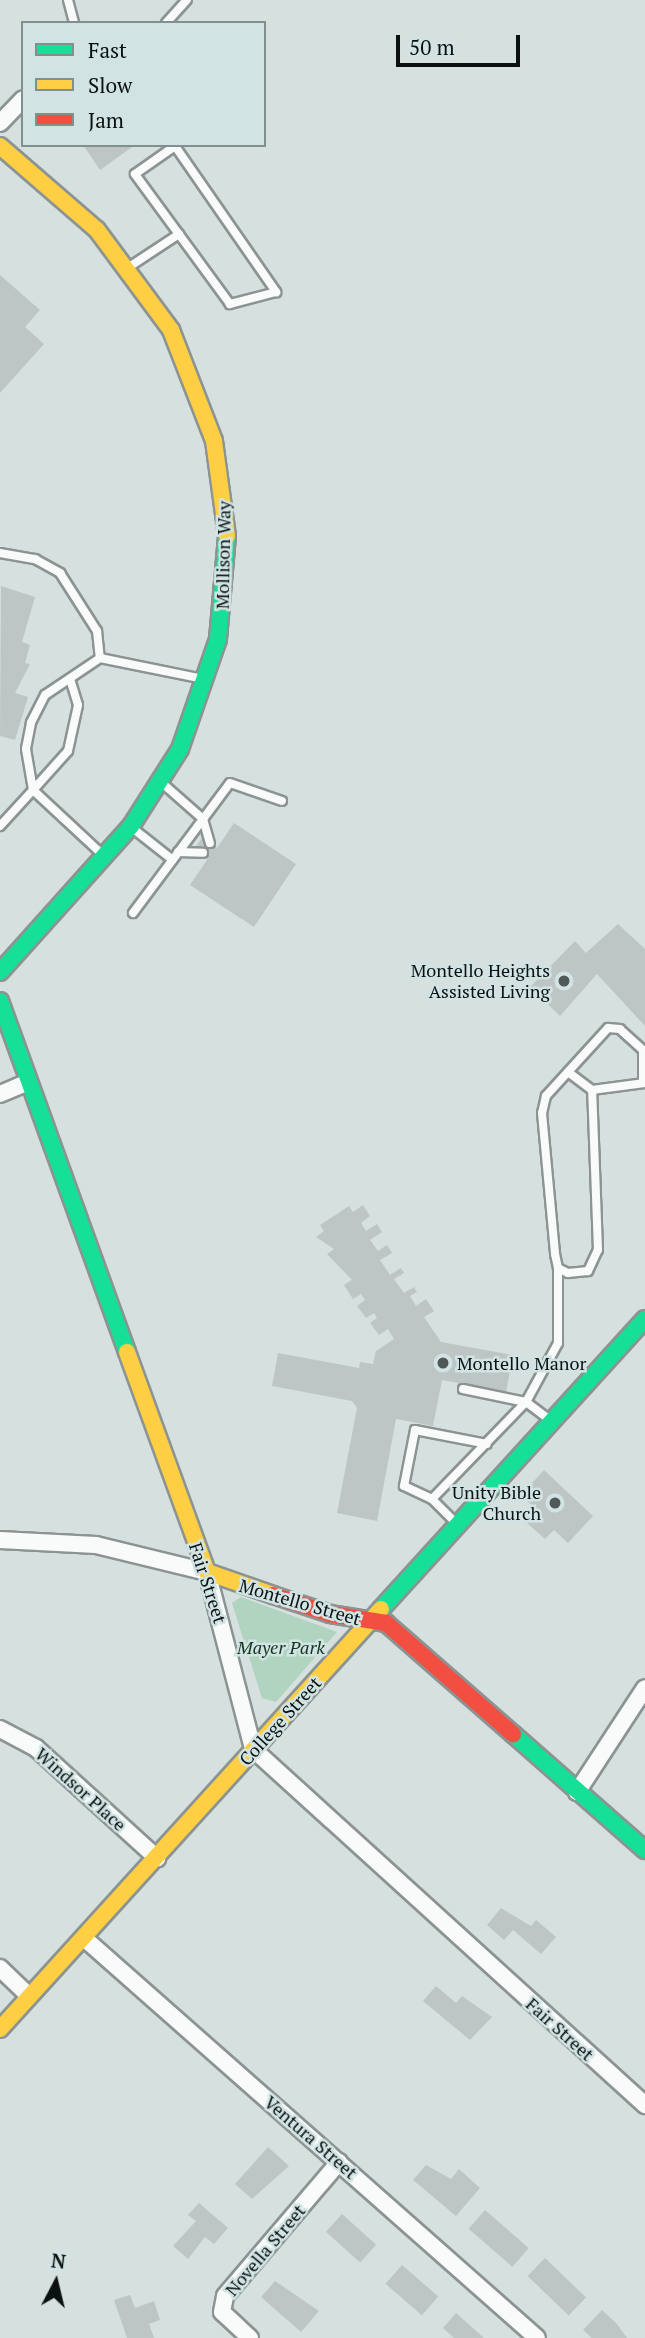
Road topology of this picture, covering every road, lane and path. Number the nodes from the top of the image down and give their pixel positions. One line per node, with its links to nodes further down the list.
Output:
1 (68, 0): 3 (lane)
2 (187, 0): 4 (lane)
3 (73, 21)
4 (168, 21)
5 (21, 101): 6 (street)
6 (0, 123)
7 (1, 147): 11 (main road, Mollison Way)
8 (172, 147): 10 (lane)
9 (176, 147): 10 (lane)
10 (179, 234): 11 (lane)
11 (129, 267): 15 (main road, Mollison Way)
12 (0, 553): 13 (lane)
13 (100, 658): 14 (lane); 15 (lane)
14 (70, 679): 17 (lane); 17 (lane)
15 (207, 680): 16 (main road, Mollison Way)
16 (161, 782): 19 (lane); 21 (main road, Mollison Way)
17 (33, 790): 20 (lane); 25 (lane)
18 (282, 801): 19 (lane)
19 (203, 819): 22 (lane); 23 (lane)
20 (0, 826)
21 (131, 826): 25 (main road, Mollison Way); 26 (lane)
22 (210, 843)
23 (178, 852): 24 (lane); 26 (lane)
24 (203, 853)
25 (105, 857): 28 (main road, Mollison Way)
26 (173, 860): 27 (lane)
27 (133, 913)
28 (0, 972)
29 (0, 1001): 32 (main road, Fair Street)
30 (568, 1072): 31 (lane); 33 (lane); 35 (lane)
31 (644, 1082): 33 (lane)
32 (28, 1083): 34 (street); 44 (main road, Fair Street)
33 (592, 1090): 35 (lane)
34 (0, 1094)
35 (558, 1268): 38 (lane)
36 (645, 1319): 39 (main road, College Street)
37 (463, 1389): 38 (lane)
38 (526, 1402): 39 (lane); 40 (lane)
39 (552, 1422): 42 (main road, College Street)
40 (487, 1444): 41 (lane); 41 (lane)
41 (432, 1499): 42 (lane)
42 (458, 1525): 45 (main road, College Street)
43 (0, 1540): 44 (street, Montello Street)
44 (207, 1572): 45 (main road, Montello Street); 48 (street, Fair Street)
45 (365, 1623): 48 (main road, College Street); 49 (main road, Montello Street)
46 (645, 1688): 49 (street)
47 (0, 1729): 51 (street, Windsor Place)
48 (253, 1749): 51 (main road, College Street); 56 (street, Fair Street)
49 (577, 1792): 50 (main road, Montello Street)
50 (645, 1850)
51 (157, 1858): 52 (main road, College Street)
52 (83, 1938): 54 (main road, College Street); 57 (street, Ventura Street)
53 (0, 1968): 54 (street)
54 (29, 1996): 55 (main road, College Street)
55 (0, 2029)
56 (645, 2105)
57 (339, 2162): 58 (street, Novella Street); 59 (street, Ventura Street)
58 (250, 2338)
59 (537, 2338)

